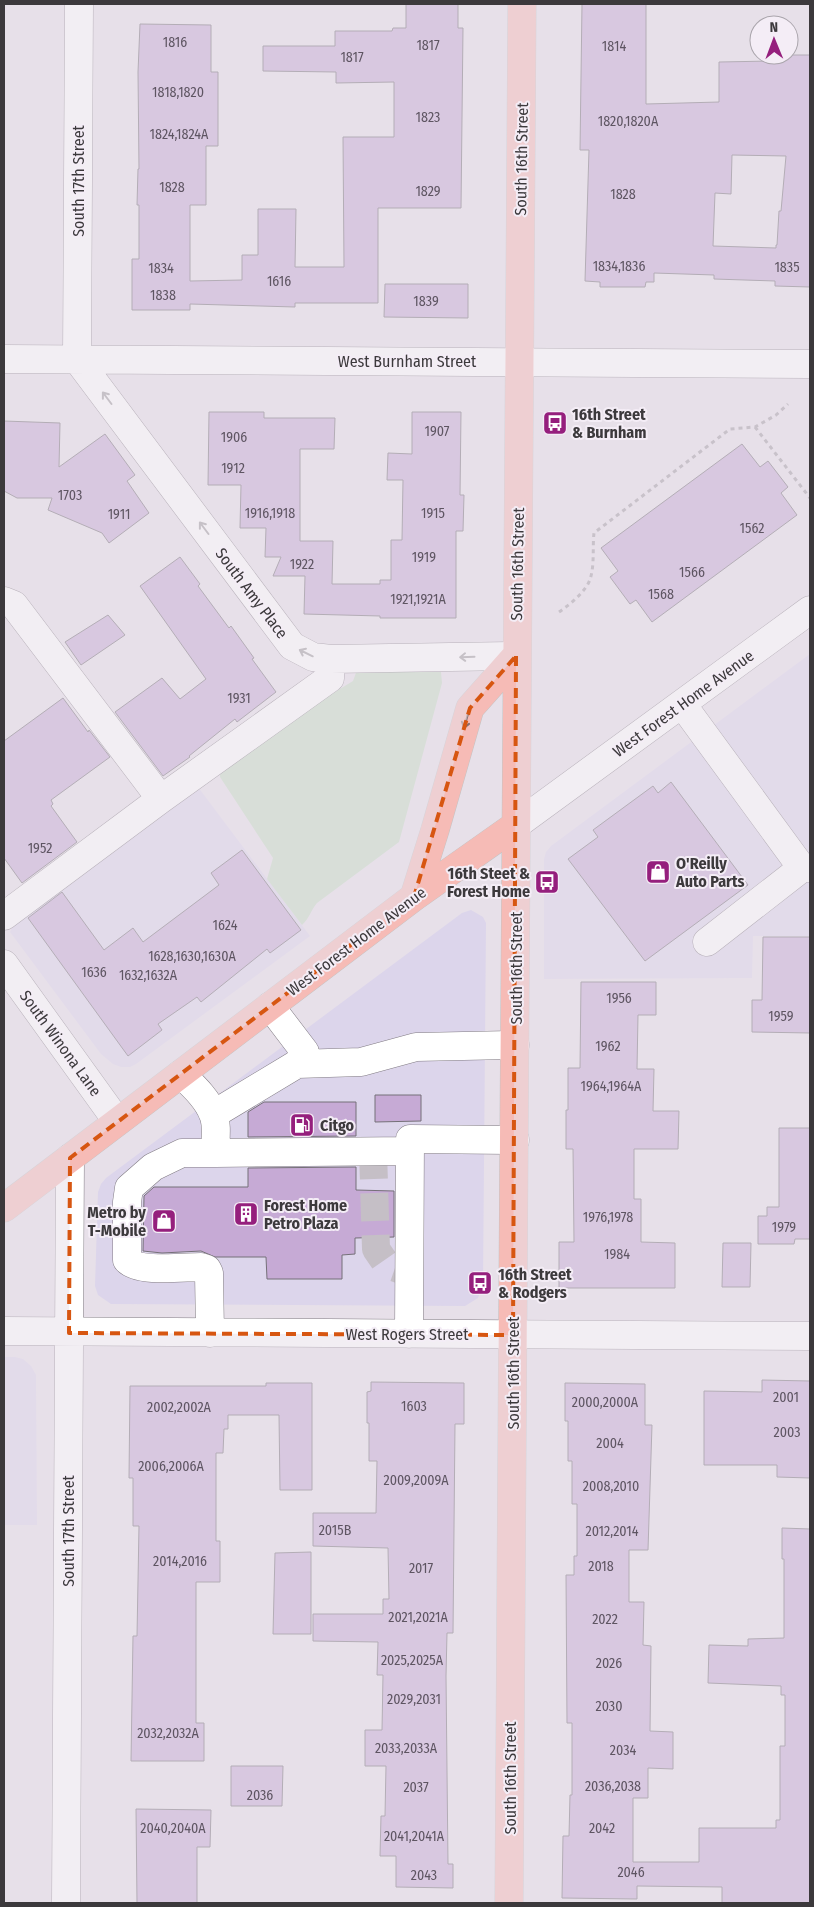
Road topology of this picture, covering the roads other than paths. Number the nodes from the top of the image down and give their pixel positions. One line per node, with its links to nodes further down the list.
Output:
1 (80, 4): 4 (street, South 17th Street)
2 (522, 4): 5 (main road, South 16th Street)
3 (4, 359): 4 (street, West Burnham Street)
4 (77, 359): 5 (street, West Burnham Street); 10 (street, South Amy Place, one-way to 4)
5 (518, 361): 6 (street, West Burnham Street); 9 (main road, South 16th Street)
6 (810, 364)
7 (4, 601): 12 (street)
8 (810, 610): 11 (street, West Forest Home Avenue)
9 (516, 656): 10 (street, South Amy Place, one-way to 10); 13 (main road, South 16th Street); 15 (main road, one-way to 15)
10 (331, 660): 12 (street)
11 (682, 704): 13 (street, West Forest Home Avenue); 14 (street)
12 (162, 799): 16 (street)
13 (516, 825): 15 (main road, West Forest Home Avenue); 20 (main road, South 16th Street)
14 (806, 868): 17 (street)
15 (414, 897): 19 (main road, West Forest Home Avenue)
16 (4, 916)
17 (707, 942)
18 (4, 964): 24 (street, South Winona Lane)
19 (270, 1006): 21 (street); 22 (main road, West Forest Home Avenue)
20 (515, 1045): 21 (street); 25 (main road, South 16th Street)
21 (297, 1064): 23 (street)
22 (181, 1074): 23 (street); 24 (main road, West Forest Home Avenue)
23 (214, 1114): 27 (street)
24 (117, 1122): 28 (main road, West Forest Home Avenue)
25 (514, 1140): 26 (street); 34 (main road, South 16th Street)
26 (410, 1151): 27 (street); 33 (street)
27 (215, 1153): 32 (street)
28 (70, 1158): 29 (main road, West Forest Home Avenue); 31 (street, South 17th Street)
29 (4, 1208)
30 (4, 1331): 31 (street, West Rogers Street)
31 (69, 1333): 32 (street, West Rogers Street); 36 (street, South 17th Street)
32 (210, 1333): 33 (street, West Rogers Street)
33 (410, 1334): 34 (street, West Rogers Street)
34 (513, 1335): 35 (street, West Rogers Street); 37 (main road, South 16th Street)
35 (810, 1336)
36 (66, 1903)
37 (509, 1903)

